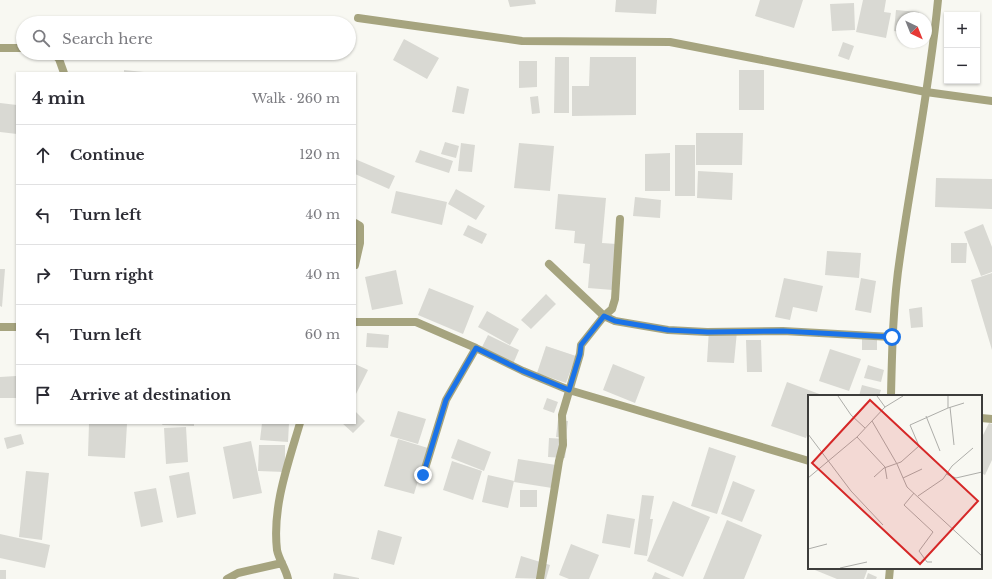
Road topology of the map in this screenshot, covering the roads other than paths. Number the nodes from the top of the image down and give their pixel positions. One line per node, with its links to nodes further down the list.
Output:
1 (938, 0): 7 (street)
2 (358, 18): 7 (street)
3 (0, 48): 4 (street)
4 (16, 48)
5 (59, 60): 6 (street)
6 (64, 72)
7 (926, 92): 8 (street); 17 (street)
8 (992, 101)
9 (620, 219): 13 (street)
10 (356, 224): 11 (street)
11 (356, 261)
12 (549, 264): 13 (street)
13 (604, 316): 17 (street); 19 (street)
14 (356, 322): 18 (street)
15 (0, 327): 16 (street)
16 (16, 327)
17 (892, 337): 20 (street)
18 (476, 348): 19 (street); 25 (street)
19 (569, 390): 24 (street); 30 (street)
20 (891, 395)
21 (982, 418): 22 (street)
22 (992, 419)
23 (300, 424): 26 (street)
24 (808, 461)
25 (423, 475)
26 (282, 563): 28 (street); 29 (street)
27 (890, 569): 31 (street)
28 (227, 579)
29 (288, 579)
30 (540, 579)
31 (889, 579)

